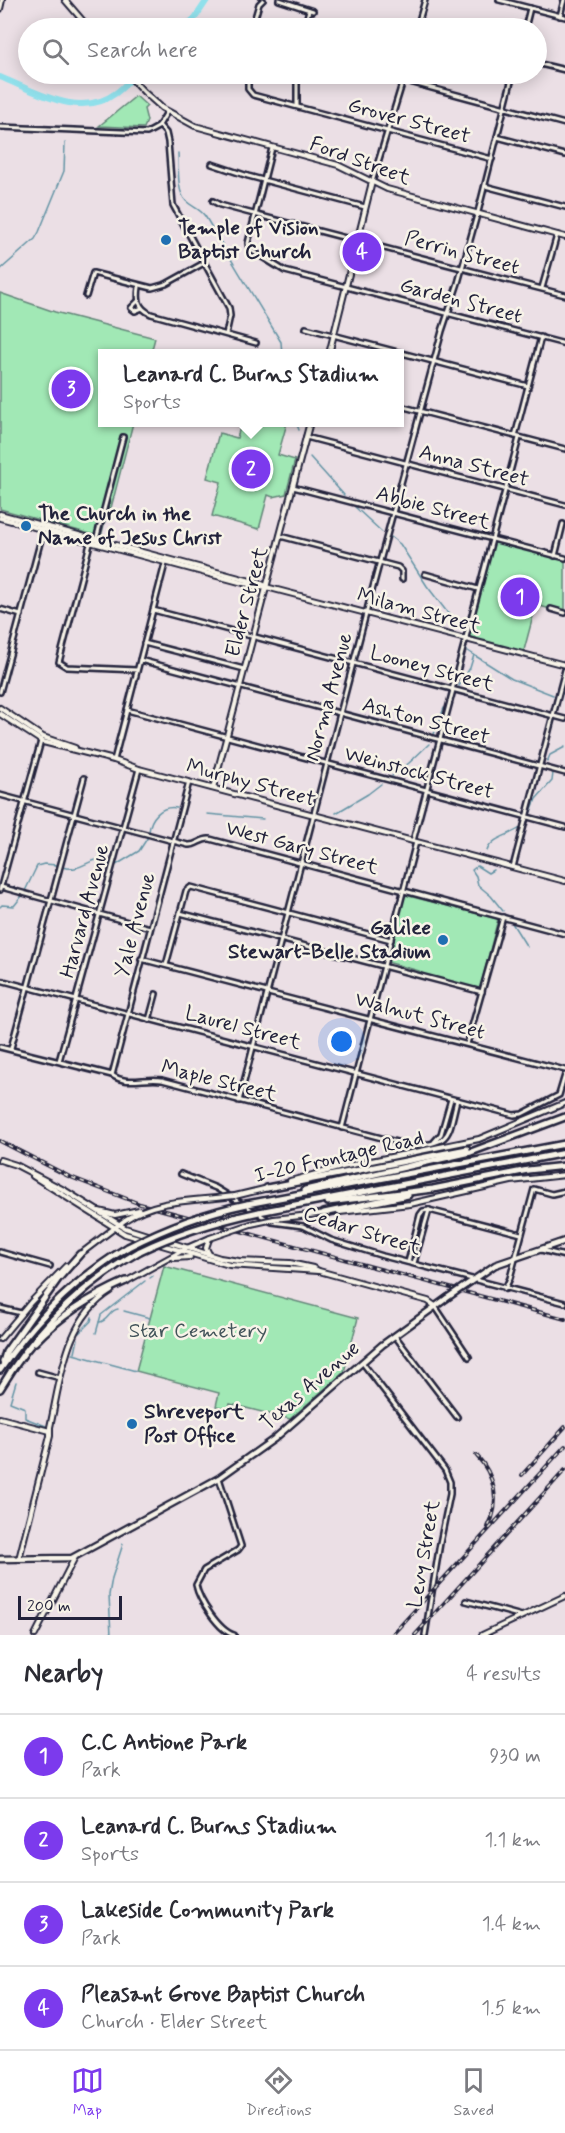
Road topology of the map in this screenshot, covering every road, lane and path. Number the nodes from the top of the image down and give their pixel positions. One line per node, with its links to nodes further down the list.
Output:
1 (3, 0): 10 (main road)
2 (65, 0): 13 (main road)
3 (262, 0): 14 (street)
4 (279, 0): 15 (street)
5 (425, 0): 16 (street)
6 (499, 0): 8 (street)
7 (564, 0): 11 (street)
8 (505, 1): 9 (street)
9 (530, 8): 11 (street); 17 (street)
10 (0, 9)
11 (560, 16): 12 (street)
12 (565, 17)
13 (80, 18)
14 (255, 18)
15 (308, 18)
16 (420, 18)
17 (528, 18)
18 (547, 66): 19 (street)
19 (565, 70)
20 (137, 84): 28 (main road, Ford Street)
21 (249, 84): 26 (street, Grover Street)
22 (297, 84): 26 (street)
23 (401, 84): 32 (street)
24 (417, 84): 27 (street)
25 (511, 84): 27 (street, Norma Avenue)
26 (297, 106): 32 (street, Grover Street)
27 (505, 108): 29 (street); 33 (street, Norma Avenue)
28 (167, 112): 30 (street); 34 (main road, Ford Street)
29 (565, 124)
30 (159, 125): 31 (street); 49 (street)
31 (0, 128)
32 (387, 131): 36 (street, Grover Street); 39 (street)
33 (497, 137): 35 (street); 36 (street, Norma Avenue)
34 (272, 148): 38 (street); 39 (main road, Ford Street)
35 (565, 155)
36 (492, 159): 40 (street, Norma Avenue)
37 (212, 164): 38 (street)
38 (263, 180): 42 (street); 44 (street)
39 (372, 182): 42 (main road); 45 (main road, Ford Street)
40 (485, 186): 43 (street); 45 (street, Norma Avenue)
41 (213, 201): 44 (street, Perrin Street)
42 (365, 207): 48 (main road)
43 (565, 207)
44 (255, 214): 48 (street, Perrin Street); 52 (street, Garden Street)
45 (477, 214): 46 (main road, Ford Street); 50 (street, Norma Avenue)
46 (556, 235): 47 (main road, Ford Street); 53 (street)
47 (565, 237)
48 (356, 240): 50 (street, Perrin Street); 52 (main road)
49 (204, 263): 51 (street); 60 (street)
50 (462, 268): 53 (street, Perrin Street); 58 (street, Norma Avenue)
51 (139, 286): 55 (street); 56 (street)
52 (346, 286): 58 (street, Garden Street); 61 (main road)
53 (542, 289): 54 (street, Perrin Street)
54 (565, 295)
55 (86, 296)
56 (138, 301): 57 (street); 57 (street)
57 (142, 308): 60 (street)
58 (447, 313): 62 (street, Garden Street); 68 (street, Norma Avenue)
59 (306, 328): 61 (street)
60 (226, 334): 63 (street)
61 (334, 335): 65 (main road); 66 (street)
62 (541, 337): 64 (street, Garden Street); 69 (street)
63 (256, 343)
64 (565, 344)
65 (330, 349)
66 (388, 349)
67 (404, 353): 68 (street)
68 (434, 361): 69 (street); 71 (street, Norma Avenue)
69 (528, 386): 75 (street)
70 (404, 407): 71 (street)
71 (420, 411): 75 (street); 77 (street, Norma Avenue)
72 (309, 427): 74 (main road, Elder Street)
73 (123, 437): 87 (street)
74 (306, 437): 77 (street, Anna Street); 78 (main road, Elder Street)
75 (517, 437): 76 (street); 79 (street)
76 (565, 450)
77 (406, 463): 79 (street, Anna Street); 81 (street, Norma Avenue)
78 (293, 487): 81 (street, Abbie Street); 85 (main road, Elder Street)
79 (505, 489): 80 (street, Anna Street); 86 (street)
80 (565, 505)
81 (393, 513): 86 (street, Abbie Street); 91 (street, Norma Avenue)
82 (0, 516): 84 (main road, Milam Street)
83 (563, 524): 88 (street)
84 (44, 528): 87 (main road, Milam Street); 101 (street)
85 (280, 535): 91 (street); 94 (main road, Elder Street)
86 (492, 539): 88 (street, Abbie Street); 95 (street)
87 (93, 540): 90 (main road, Milam Street); 109 (street)
88 (555, 556): 89 (street, Abbie Street)
89 (565, 558)
90 (166, 560): 94 (main road, Milam Street); 98 (street)
91 (380, 562): 93 (street); 99 (street, Norma Avenue)
92 (425, 574): 95 (street)
93 (402, 579)
94 (266, 587): 99 (main road, Milam Street); 102 (main road, Elder Street)
95 (478, 589): 103 (street)
96 (0, 609): 101 (street)
97 (551, 609): 100 (street)
98 (153, 610): 102 (street, Looney Street); 104 (street)
99 (366, 613): 103 (main road, Milam Street); 106 (street, Norma Avenue)
100 (565, 613)
101 (21, 615): 113 (street)
102 (253, 637): 106 (street, Looney Street); 108 (main road, Elder Street)
103 (464, 638): 107 (main road, Milam Street); 112 (street)
104 (144, 643): 105 (street); 108 (street)
105 (140, 660): 109 (street); 111 (street, Ashton Street)
106 (353, 663): 112 (street, Looney Street); 117 (street, Norma Avenue)
107 (565, 665)
108 (244, 669): 111 (main road, Elder Street)
109 (137, 670): 115 (street)
110 (565, 670): 118 (street)
111 (240, 687): 117 (street, Ashton Street); 120 (main road, Elder Street)
112 (452, 690): 118 (street, Looney Street); 122 (street)
113 (0, 692)
114 (0, 708): 121 (main road, Murphy Street)
115 (127, 711): 120 (street, Weinstock Street); 123 (street)
116 (0, 714): 121 (main road, Murphy Street)
117 (340, 714): 122 (street, Ashton Street); 124 (street, Norma Avenue)
118 (553, 716): 119 (street, Looney Street); 125 (street)
119 (565, 719)
120 (226, 737): 124 (street, Weinstock Street); 130 (main road, Elder Street)
121 (42, 739): 123 (main road, Murphy Street); 133 (street)
122 (440, 740): 125 (street, Ashton Street); 131 (street)
123 (114, 760): 126 (main road, Murphy Street)
124 (327, 764): 131 (street, Weinstock Street); 135 (street, Norma Avenue)
125 (539, 766): 127 (street, Ashton Street); 136 (street)
126 (139, 769): 129 (main road, Murphy Street); 138 (street, Harvard Avenue)
127 (565, 773)
128 (84, 778): 134 (street)
129 (189, 782): 130 (main road, Murphy Street); 139 (street, Yale Avenue)
130 (213, 788): 135 (main road, Murphy Street)
131 (427, 790): 136 (street, Weinstock Street); 140 (street)
132 (0, 795): 133 (street, West Gary Street)
133 (24, 801): 134 (street, West Gary Street); 144 (street)
134 (73, 814): 138 (street, West Gary Street); 146 (street)
135 (313, 815): 140 (main road, Murphy Street); 141 (street, Norma Avenue)
136 (526, 816): 137 (street, Weinstock Street); 142 (street)
137 (565, 826)
138 (124, 828): 139 (street, West Gary Street); 147 (street, Harvard Avenue)
139 (173, 841): 141 (street, West Gary Street); 151 (street, Yale Avenue)
140 (415, 841): 142 (main road, Murphy Street); 145 (street)
141 (301, 863): 145 (street, West Gary Street); 149 (street, Norma Avenue)
142 (513, 867): 143 (main road, Murphy Street)
143 (565, 881)
144 (0, 888): 146 (street)
145 (404, 890): 150 (street, West Gary Street); 154 (street)
146 (50, 901): 147 (street); 159 (street)
147 (100, 913): 151 (street); 163 (street, Harvard Avenue)
148 (180, 913): 149 (street); 153 (street); 156 (street)
149 (288, 913): 153 (street, Norma Avenue); 154 (street)
150 (503, 917): 152 (street, West Gary Street); 161 (street)
151 (150, 928): 155 (street, Yale Avenue)
152 (565, 934)
153 (281, 939): 157 (street); 160 (street, Norma Avenue)
154 (391, 940): 157 (street)
155 (141, 959): 156 (street, Walnut Street); 164 (street, Yale Avenue)
156 (166, 965): 160 (street, Walnut Street)
157 (384, 967): 161 (street); 165 (street)
158 (0, 980): 159 (street, Laurel Street)
159 (27, 988): 163 (street, Laurel Street); 170 (street)
160 (267, 992): 165 (street, Walnut Street); 169 (street, Norma Avenue)
161 (482, 992): 167 (street)
162 (156, 994): 166 (street)
163 (77, 1001): 164 (street, Laurel Street); 171 (street, Harvard Avenue)
164 (127, 1015): 166 (street, Laurel Street); 174 (street, Yale Avenue)
165 (370, 1019): 167 (street, Walnut Street); 173 (street)
166 (149, 1020): 169 (street, Laurel Street)
167 (467, 1044): 172 (street, Walnut Street)
168 (0, 1047): 170 (street, Maple Street)
169 (253, 1047): 173 (street, Laurel Street); 178 (street, Norma Avenue)
170 (10, 1049): 171 (street, Maple Street)
171 (59, 1061): 174 (street, Maple Street)
172 (565, 1070)
173 (356, 1074): 176 (street, Laurel Street); 181 (street)
174 (112, 1075): 178 (street, Maple Street)
175 (565, 1075): 177 (street, Laurel Street)
176 (451, 1098): 177 (street, Laurel Street); 183 (street)
177 (457, 1100): 183 (street)
178 (239, 1101): 181 (street, Maple Street)
179 (565, 1104): 191 (main road, I-20 Frontage Road)
180 (565, 1115): 182 (highway)
181 (342, 1128): 183 (street, Maple Street)
182 (506, 1138): 191 (highway); 195 (highway)
183 (432, 1143)
184 (565, 1144): 195 (highway)
185 (565, 1153): 197 (highway)
186 (0, 1160): 188 (main road)
187 (565, 1165): 192 (highway)
188 (24, 1169): 194 (main road); 200 (main road)
189 (181, 1174): 216 (street, Cedar Street)
190 (565, 1175): 199 (main road)
191 (267, 1188): 196 (main road, I-20 Frontage Road, bridge)
192 (432, 1189): 197 (highway); 199 (highway)
193 (565, 1191): 202 (street)
194 (82, 1201): 196 (main road, bridge); 201 (main road)
195 (260, 1202): 232 (highway, bridge)
196 (152, 1207): 201 (main road, I-20 Frontage Road, bridge)
197 (285, 1207): 230 (highway, bridge)
198 (429, 1210): 202 (street); 216 (street); 217 (street)
199 (324, 1213): 204 (main road, bridge)
200 (98, 1218): 201 (main road); 203 (main road)
201 (115, 1226): 203 (main road, I-20 Frontage Road); 206 (main road); 209 (main road)
202 (521, 1234): 213 (street)
203 (100, 1238): 210 (main road, I-20 Frontage Road)
204 (210, 1238): 206 (main road); 211 (main road)
205 (565, 1241): 207 (main road, Texas Avenue)
206 (187, 1248): 209 (main road); 211 (main road)
207 (540, 1250): 212 (street); 213 (main road, Texas Avenue)
208 (0, 1252): 218 (street)
209 (181, 1252): 214 (main road); 215 (main road)
210 (80, 1254): 226 (main road, I-20 Frontage Road); 232 (highway)
211 (211, 1255): 219 (main road)
212 (565, 1256)
213 (516, 1257): 220 (main road, Texas Avenue); 222 (street)
214 (203, 1258): 215 (main road); 219 (main road)
215 (167, 1259): 221 (main road)
216 (408, 1262): 217 (street, Cedar Street)
217 (414, 1263): 220 (street, Cedar Street)
218 (50, 1266)
219 (319, 1271): 224 (main road)
220 (473, 1279): 222 (street, Cedar Street); 224 (main road, Texas Avenue, bridge)
221 (126, 1281): 230 (highway); 234 (main road)
222 (505, 1288): 223 (street, Cedar Street)
223 (565, 1303)
224 (435, 1306): 227 (main road, Texas Avenue); 229 (street)
225 (0, 1308): 226 (street)
226 (21, 1313): 228 (main road, I-20 Frontage Road)
227 (395, 1336): 231 (main road, Texas Avenue); 236 (street)
228 (0, 1338)
229 (469, 1357)
230 (18, 1361): 235 (highway)
231 (362, 1362): 239 (main road, Texas Avenue); 248 (street, Levy Street)
232 (1, 1369)
233 (38, 1372): 234 (street)
234 (62, 1379): 238 (main road)
235 (0, 1389)
236 (458, 1417)
237 (0, 1418): 238 (main road)
238 (50, 1431): 242 (main road)
239 (219, 1478): 240 (main road, Texas Avenue); 247 (street)
240 (75, 1557): 242 (main road); 246 (main road)
241 (0, 1559): 242 (main road)
242 (19, 1559)
243 (565, 1596): 245 (main road)
244 (466, 1601): 245 (street)
245 (522, 1616): 249 (main road)
246 (35, 1635)
247 (234, 1635)
248 (425, 1635)
249 (482, 1635)

